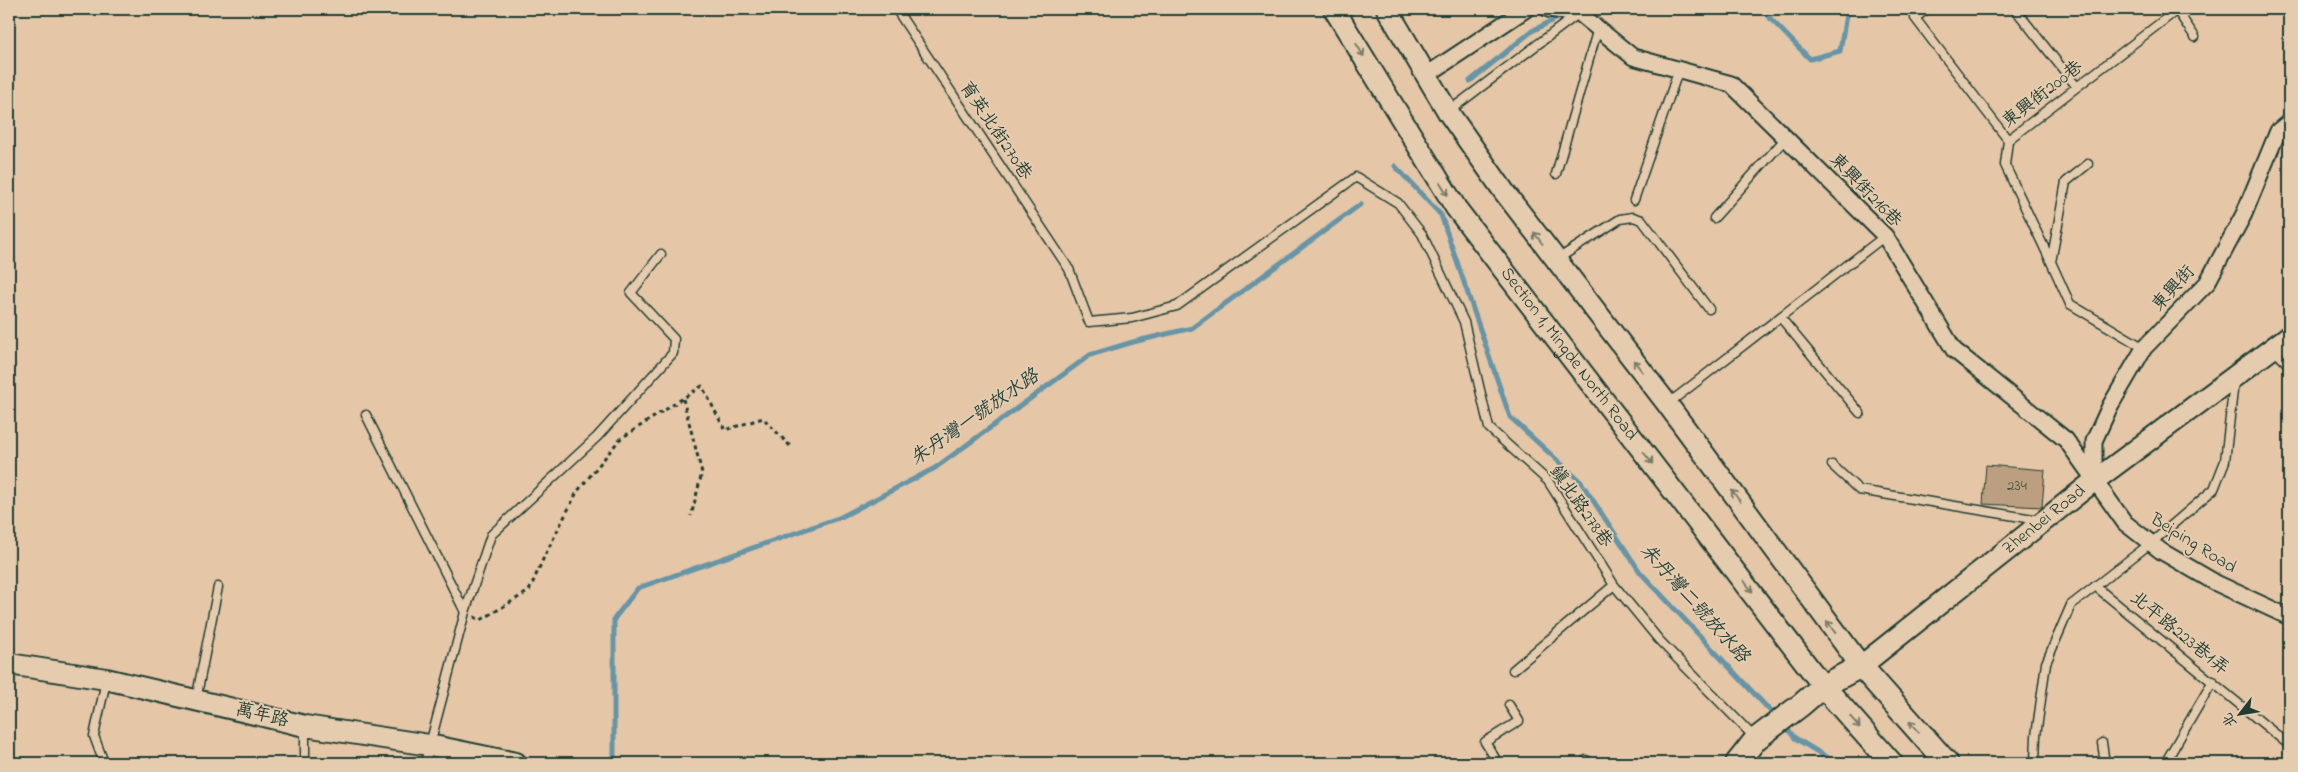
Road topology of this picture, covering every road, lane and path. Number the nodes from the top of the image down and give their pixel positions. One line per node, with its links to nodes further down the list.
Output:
1 (896, 9): 21 (lane, 育英北街270巷)
2 (1334, 9): 55 (street, Section 1, Mingde North Road, one-way to 55)
3 (1387, 9): 13 (street)
4 (1526, 9): 13 (street)
5 (1548, 9): 9 (street)
6 (1927, 9): 18 (lane)
7 (2014, 9): 14 (lane)
8 (2176, 9): 11 (lane); 14 (lane, 東興街200巷)
9 (1579, 13): 10 (street, 東興街216巷); 15 (lane)
10 (1598, 28): 12 (street, 東興街216巷); 20 (lane)
11 (2196, 37)
12 (1679, 69): 17 (street, 東興街216巷); 22 (lane)
13 (1426, 76): 15 (street)
14 (2077, 87): 18 (lane, 東興街200巷)
15 (1448, 112): 26 (street, one-way to 15)
16 (2289, 122): 31 (street, 東興街)
17 (1786, 138): 23 (lane); 24 (street, 東興街216巷)
18 (2008, 140): 27 (lane, 東興街200巷)
19 (2088, 164): 27 (lane)
20 (1556, 174)
21 (1356, 177): 45 (lane, 鎮北路278巷)
22 (1634, 200)
23 (1714, 218)
24 (1885, 236): 29 (lane); 41 (street, 東興街216巷)
25 (662, 254): 48 (lane)
26 (1555, 260): 28 (lane); 36 (street, one-way to 26)
27 (2051, 262): 31 (lane, 東興街200巷)
28 (1709, 309)
29 (1780, 317): 36 (lane); 37 (lane)
30 (2289, 336): 32 (street, Zhenbei Road)
31 (2144, 348): 41 (street, 東興街)
32 (2272, 348): 33 (lane); 34 (street, Zhenbei Road)
33 (2289, 365)
34 (2234, 377): 41 (street, Zhenbei Road); 44 (lane)
35 (683, 399): 39 (path); 42 (path); 48 (path)
36 (1668, 405): 51 (street, one-way to 36)
37 (1860, 413)
38 (366, 415): 48 (lane)
39 (791, 447)
40 (1832, 465): 43 (lane)
41 (2094, 481): 43 (street, Zhenbei Road); 44 (street, Beiping Road)
42 (690, 516)
43 (2044, 521): 51 (street, Zhenbei Road)
44 (2151, 543): 46 (lane); 49 (street, Beiping Road)
45 (1614, 586): 52 (lane); 59 (lane, 鎮北路278巷)
46 (2095, 586): 54 (lane, 北平路223巷1弄); 70 (lane)
47 (218, 588): 56 (lane)
48 (465, 612): 62 (lane)
49 (2289, 617)
50 (9, 664): 53 (street, 萬年路)
51 (1861, 666): 55 (main road, Zhenbei Road); 69 (main road, one-way to 51)
52 (1513, 670)
53 (106, 679): 56 (street, 萬年路); 63 (lane)
54 (2213, 681): 61 (lane, 北平路223巷1弄); 72 (lane)
55 (1823, 686): 59 (main road, Zhenbei Road); 68 (main road, one-way to 68)
56 (196, 700): 58 (street, 萬年路)
57 (1509, 705): 66 (lane)
58 (305, 726): 62 (street, 萬年路); 64 (lane)
59 (1762, 735): 67 (main road)
60 (2102, 743): 71 (lane)
61 (2289, 744)
62 (427, 754): 65 (street, 萬年路)
63 (104, 763)
64 (305, 763)
65 (516, 763)
66 (1498, 763)
67 (1737, 763)
68 (1891, 763)
69 (1947, 763)
70 (2035, 763)
71 (2105, 763)
72 (2165, 763)

